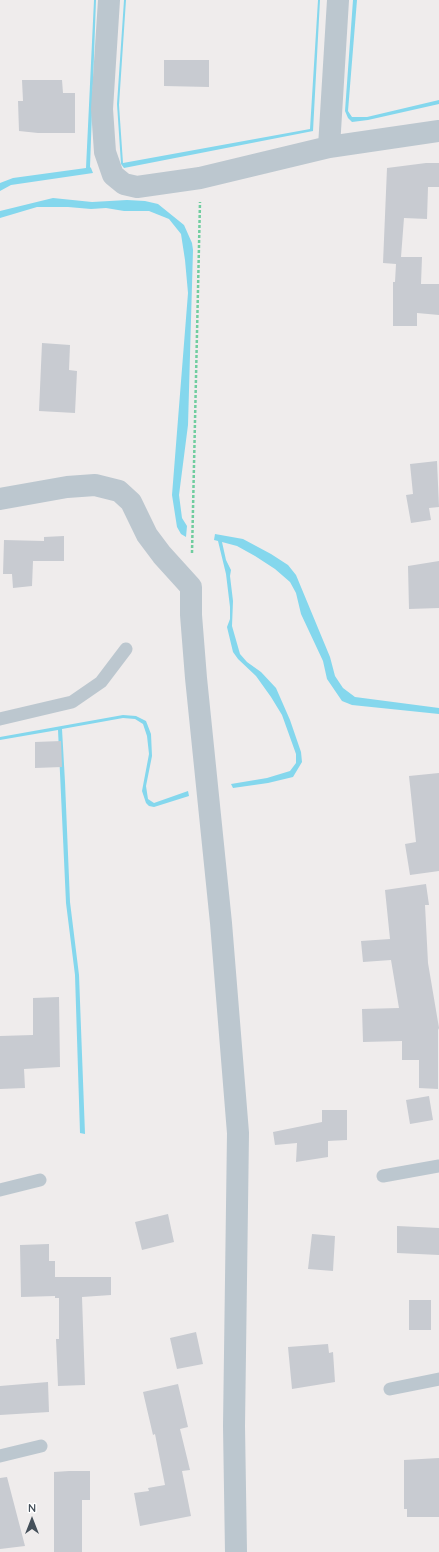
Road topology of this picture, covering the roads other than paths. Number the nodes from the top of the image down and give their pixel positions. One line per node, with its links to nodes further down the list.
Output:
1 (109, 0): 4 (street)
2 (338, 0): 4 (street)
3 (439, 131): 4 (street)
4 (329, 147)
5 (0, 499): 16 (street)
6 (126, 649): 7 (lane)
7 (0, 719)
8 (439, 1166): 9 (lane)
9 (383, 1176)
10 (40, 1180): 11 (lane)
11 (0, 1190)
12 (439, 1379): 13 (lane)
13 (390, 1389)
14 (41, 1446): 15 (lane)
15 (0, 1456)
16 (236, 1552)

